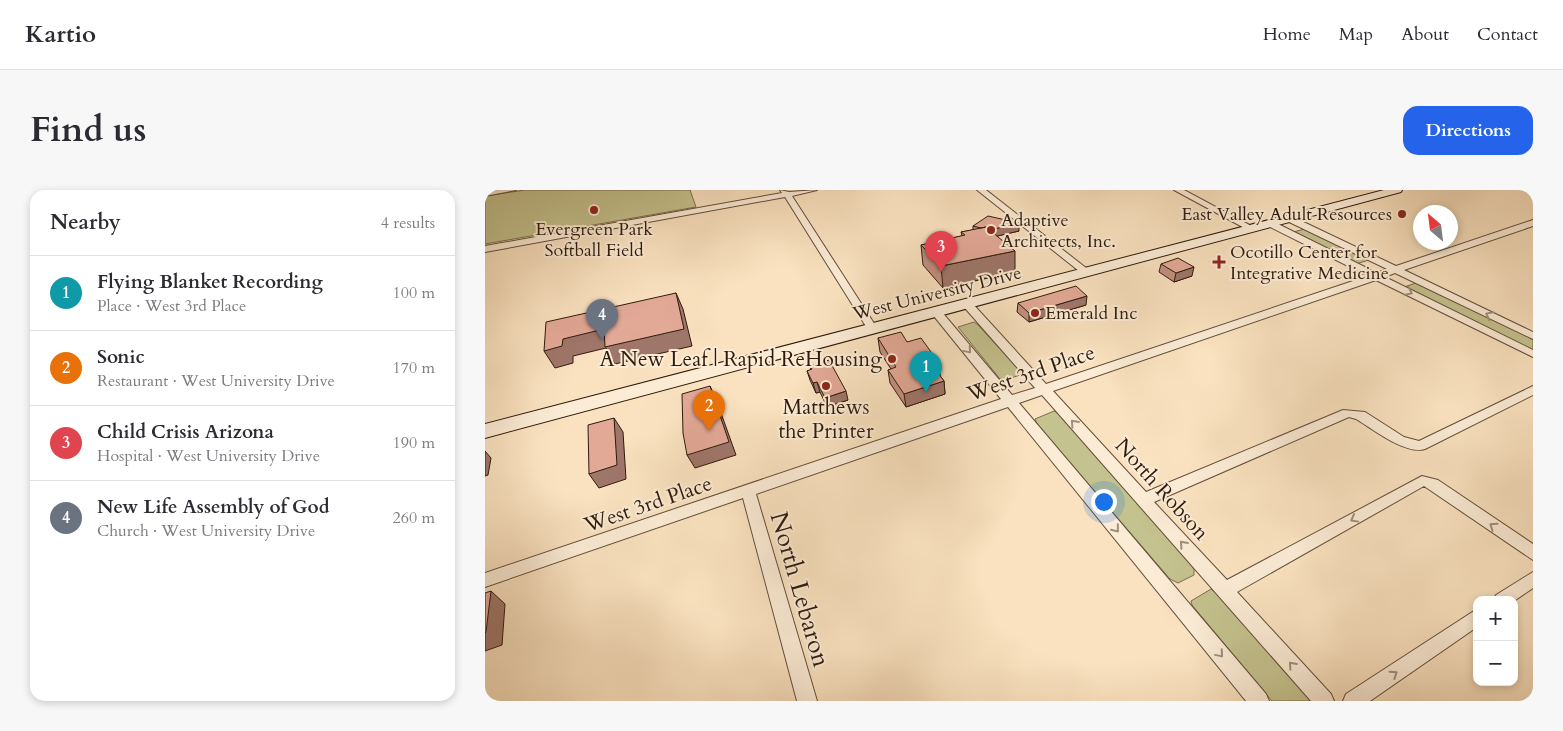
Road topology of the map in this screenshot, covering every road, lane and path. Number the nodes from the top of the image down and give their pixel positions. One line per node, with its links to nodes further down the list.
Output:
1 (512, 190): 7 (street)
2 (813, 190): 6 (street)
3 (981, 190): 14 (street)
4 (1178, 190): 10 (street)
5 (1397, 190): 8 (main road, West University Drive)
6 (785, 192): 12 (street); 18 (street)
7 (485, 194)
8 (1290, 219): 9 (main road, West University Drive); 13 (street)
9 (1271, 224): 10 (main road, West University Drive); 15 (street)
10 (1253, 229): 14 (main road, West University Drive)
11 (1532, 229): 13 (street, West 3rd Place)
12 (485, 248)
13 (1393, 269): 15 (street, West 3rd Place); 19 (street, one-way to 13)
14 (1087, 273): 16 (main road, West University Drive)
15 (1377, 276): 20 (street, one-way to 20); 21 (street, West 3rd Place)
16 (968, 305): 17 (main road, West University Drive); 21 (street, North Robson)
17 (937, 312): 18 (main road, West University Drive); 23 (street, one-way to 23)
18 (873, 328): 24 (main road, West University Drive)
19 (1533, 336)
20 (1533, 354)
21 (1044, 389): 23 (street, West 3rd Place); 26 (street, North Robson, one-way to 21)
22 (1533, 390): 26 (street)
23 (1011, 400): 25 (street, West 3rd Place); 34 (street, one-way to 34)
24 (485, 431)
25 (748, 491): 29 (street, West 3rd Place); 33 (street, North Lebaron)
26 (1143, 500): 30 (street, North Robson, one-way to 26)
27 (1533, 553): 30 (street, one-way to 30)
28 (1533, 579): 31 (street)
29 (485, 580)
30 (1225, 590): 35 (street, North Robson, one-way to 30)
31 (1508, 596)
32 (1473, 620): 36 (street, one-way to 32)
33 (807, 701)
34 (1259, 701)
35 (1324, 701)
36 (1353, 701)

